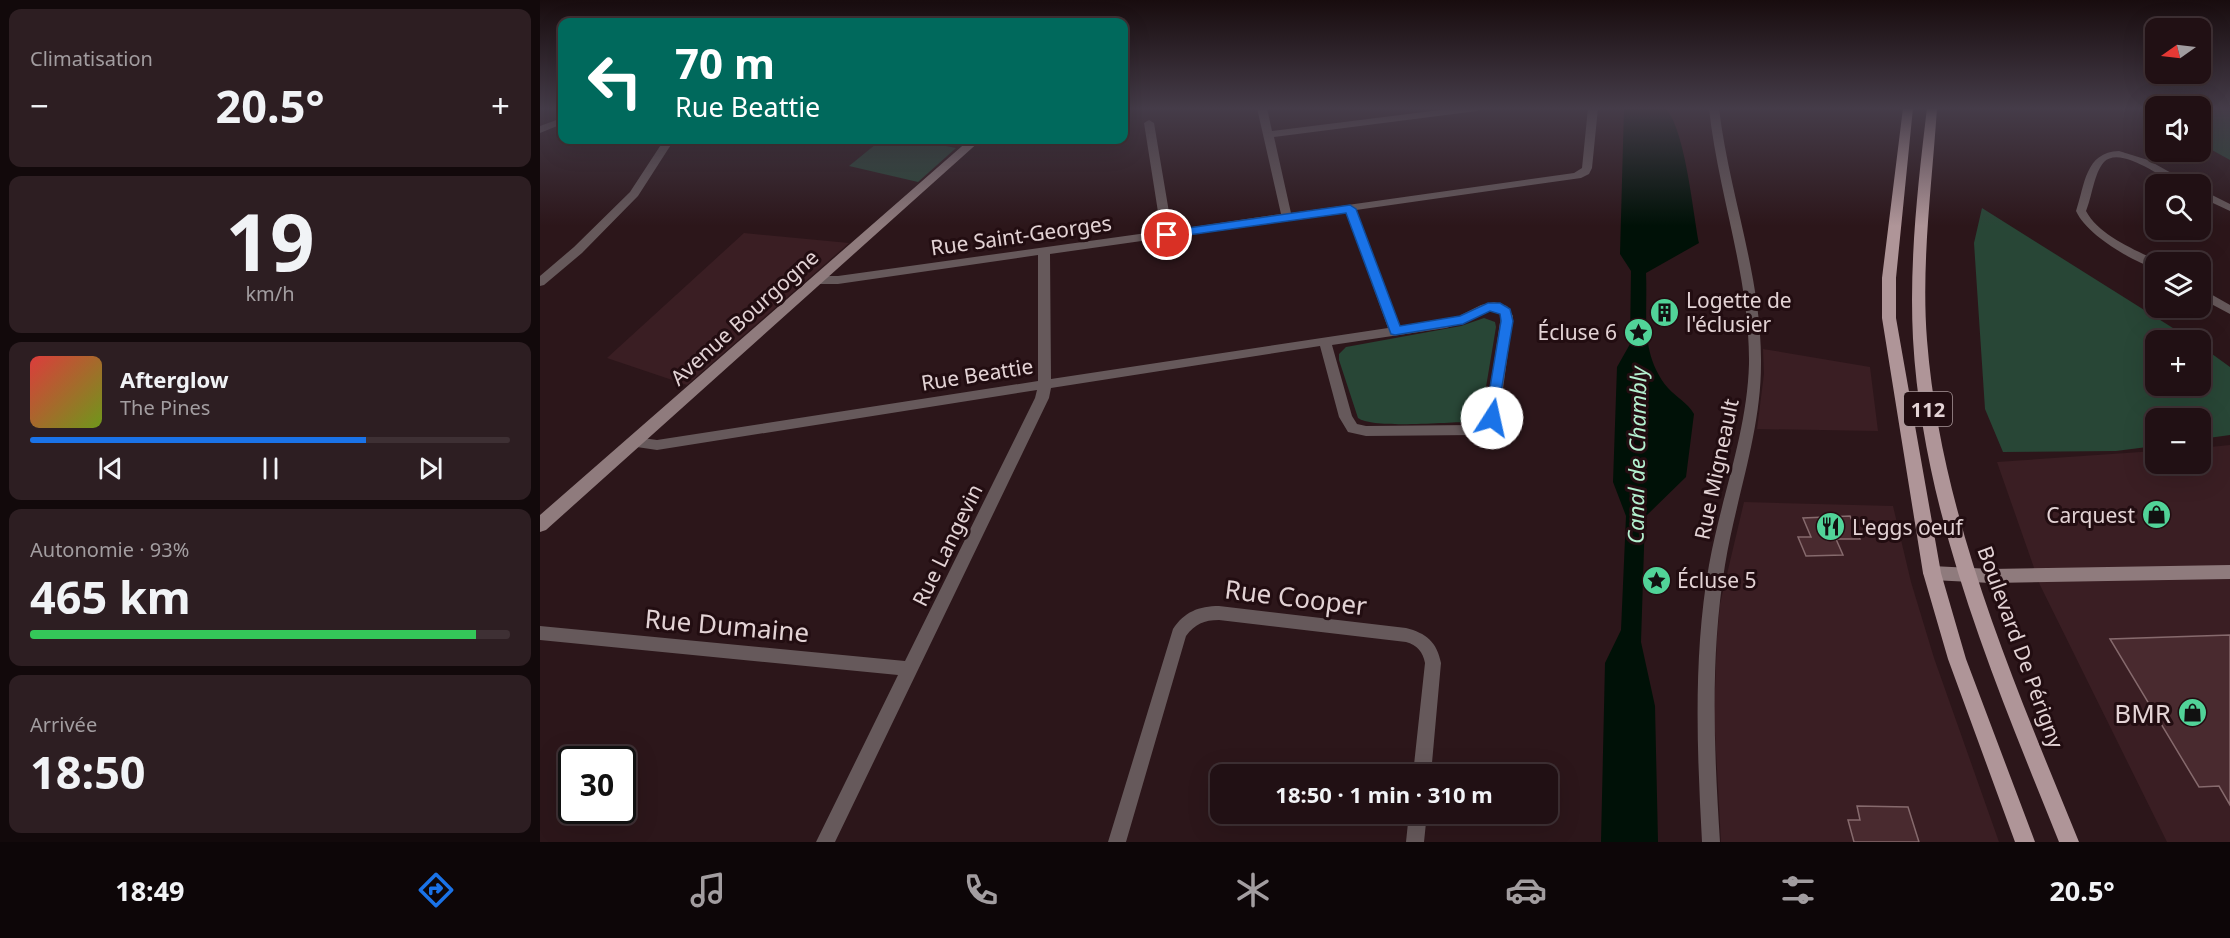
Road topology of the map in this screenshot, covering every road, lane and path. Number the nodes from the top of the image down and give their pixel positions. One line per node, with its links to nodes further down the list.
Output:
1 (664, 147): 18 (street)
2 (967, 147): 17 (street, Avenue Bourgogne)
3 (1153, 147): 14 (street)
4 (1271, 147): 13 (street)
5 (1589, 147): 12 (street, Rue Saint-Georges)
6 (1719, 147): 36 (street, Rue Migneault)
7 (1904, 147): 27 (main road, 112)
8 (1929, 147): 28 (main road, Boulevard De Périgny / 112)
9 (2166, 174): 16 (street)
10 (2211, 198): 11 (street)
11 (2230, 208)
12 (1350, 209): 13 (street, Rue Saint-Georges); 21 (street)
13 (1287, 217): 14 (street, Rue Saint-Georges)
14 (1167, 235): 15 (street, Rue Saint-Georges)
15 (1044, 252): 17 (street, Rue Saint-Georges); 23 (street, Rue Langevin)
16 (2145, 258)
17 (817, 280): 24 (street, Avenue Bourgogne)
18 (540, 282)
19 (2211, 299): 20 (street)
20 (2230, 310)
21 (1395, 331): 22 (street, Rue Beattie); 22 (street, Rue Beattie)
22 (1325, 341): 23 (street, Rue Beattie)
23 (1045, 385): 24 (street, Rue Beattie); 30 (street, Rue Langevin)
24 (634, 442): 25 (street, Avenue Bourgogne)
25 (540, 525)
26 (2230, 572): 28 (street)
27 (1932, 573): 28 (street); 37 (main road, 112)
28 (1968, 576): 38 (main road, Boulevard De Périgny / 112)
29 (540, 633): 30 (street, Rue Dumaine)
30 (910, 669): 33 (street, Rue Langevin)
31 (1423, 764): 34 (street, Rue Cooper)
32 (1417, 824): 35 (street)
33 (825, 842)
34 (1117, 842)
35 (1415, 842)
36 (1710, 842)
37 (2025, 842)
38 (2069, 842)

